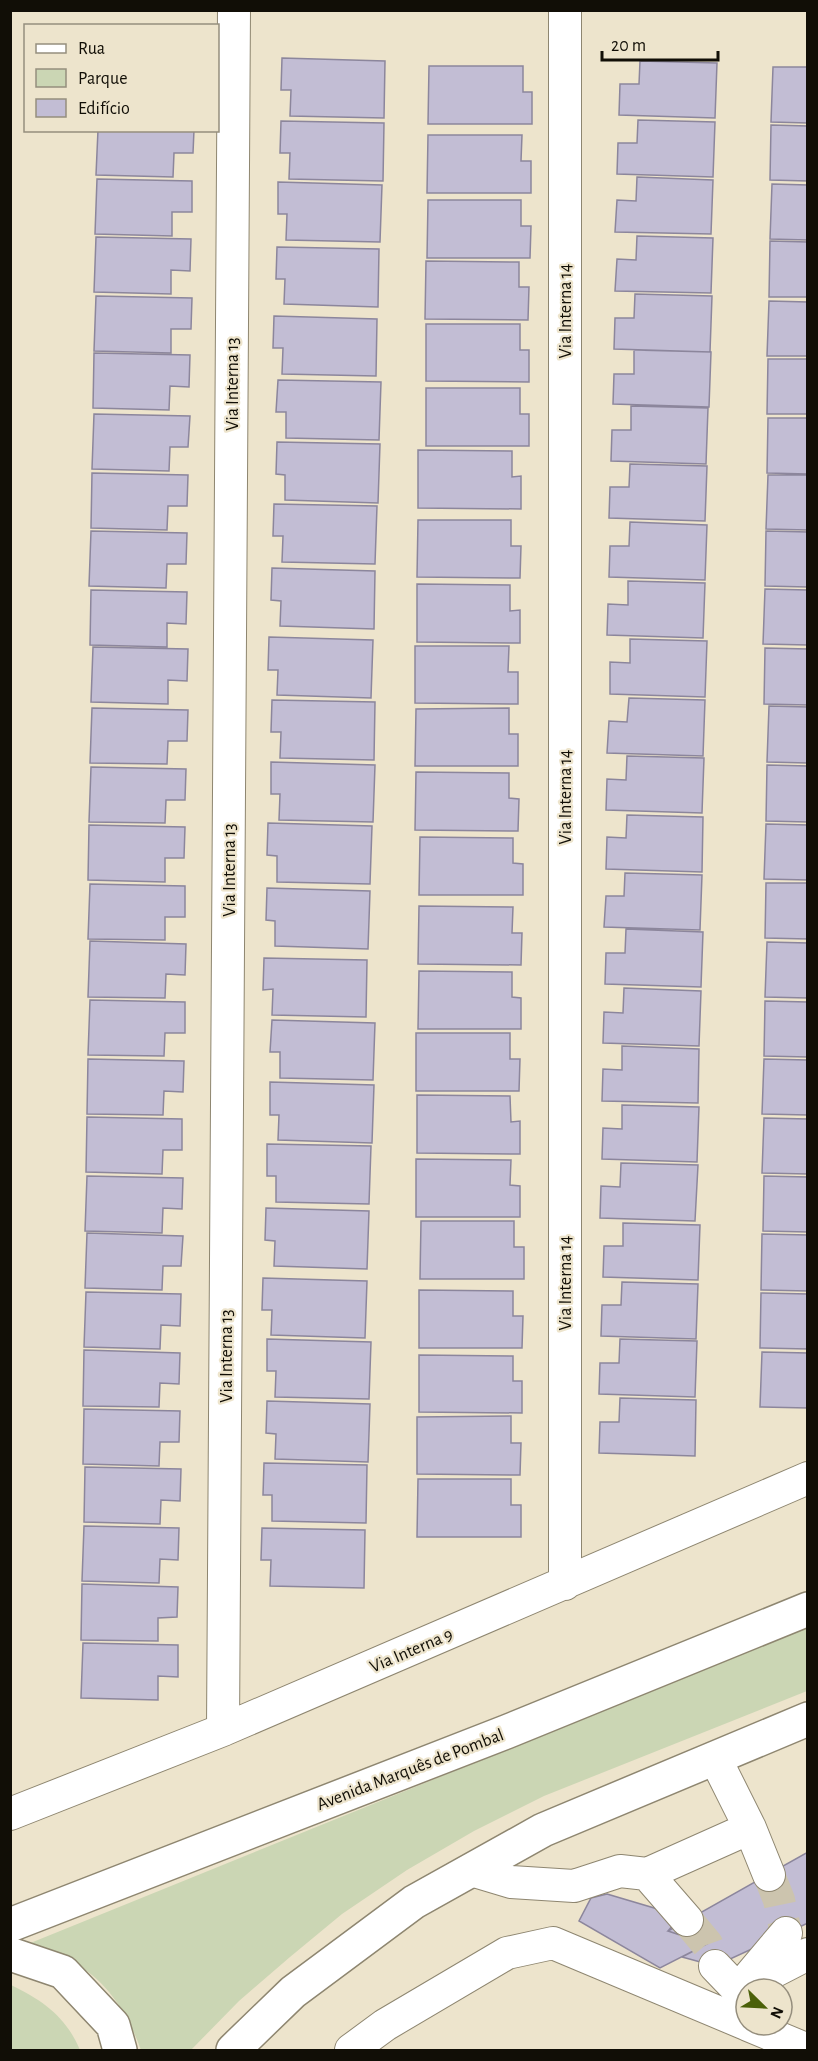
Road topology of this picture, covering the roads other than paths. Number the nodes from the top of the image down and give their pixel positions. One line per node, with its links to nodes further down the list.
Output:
1 (234, 10): 7 (street, Via Interna 13)
2 (565, 10): 4 (street, Via Interna 14)
3 (807, 1478): 4 (street, Via Interna 9)
4 (565, 1584): 7 (street, Via Interna 9)
5 (807, 1609): 15 (main road, Avenida Marquês de Pombal)
6 (807, 1719): 8 (main road)
7 (224, 1730): 9 (street, Via Interna 9)
8 (715, 1758): 10 (street); 11 (main road)
9 (10, 1814)
10 (750, 1828): 12 (street); 13 (street)
11 (471, 1870): 12 (street); 24 (main road)
12 (647, 1874): 14 (street)
13 (769, 1875)
14 (687, 1920)
15 (10, 1926)
16 (797, 1944): 19 (street)
17 (10, 1954): 23 (main road)
18 (715, 1966): 20 (street)
19 (763, 1977)
20 (734, 1988)
21 (734, 2018): 25 (street)
22 (778, 2037): 26 (street)
23 (120, 2050)
24 (233, 2050)
25 (351, 2050)
26 (807, 2050)

